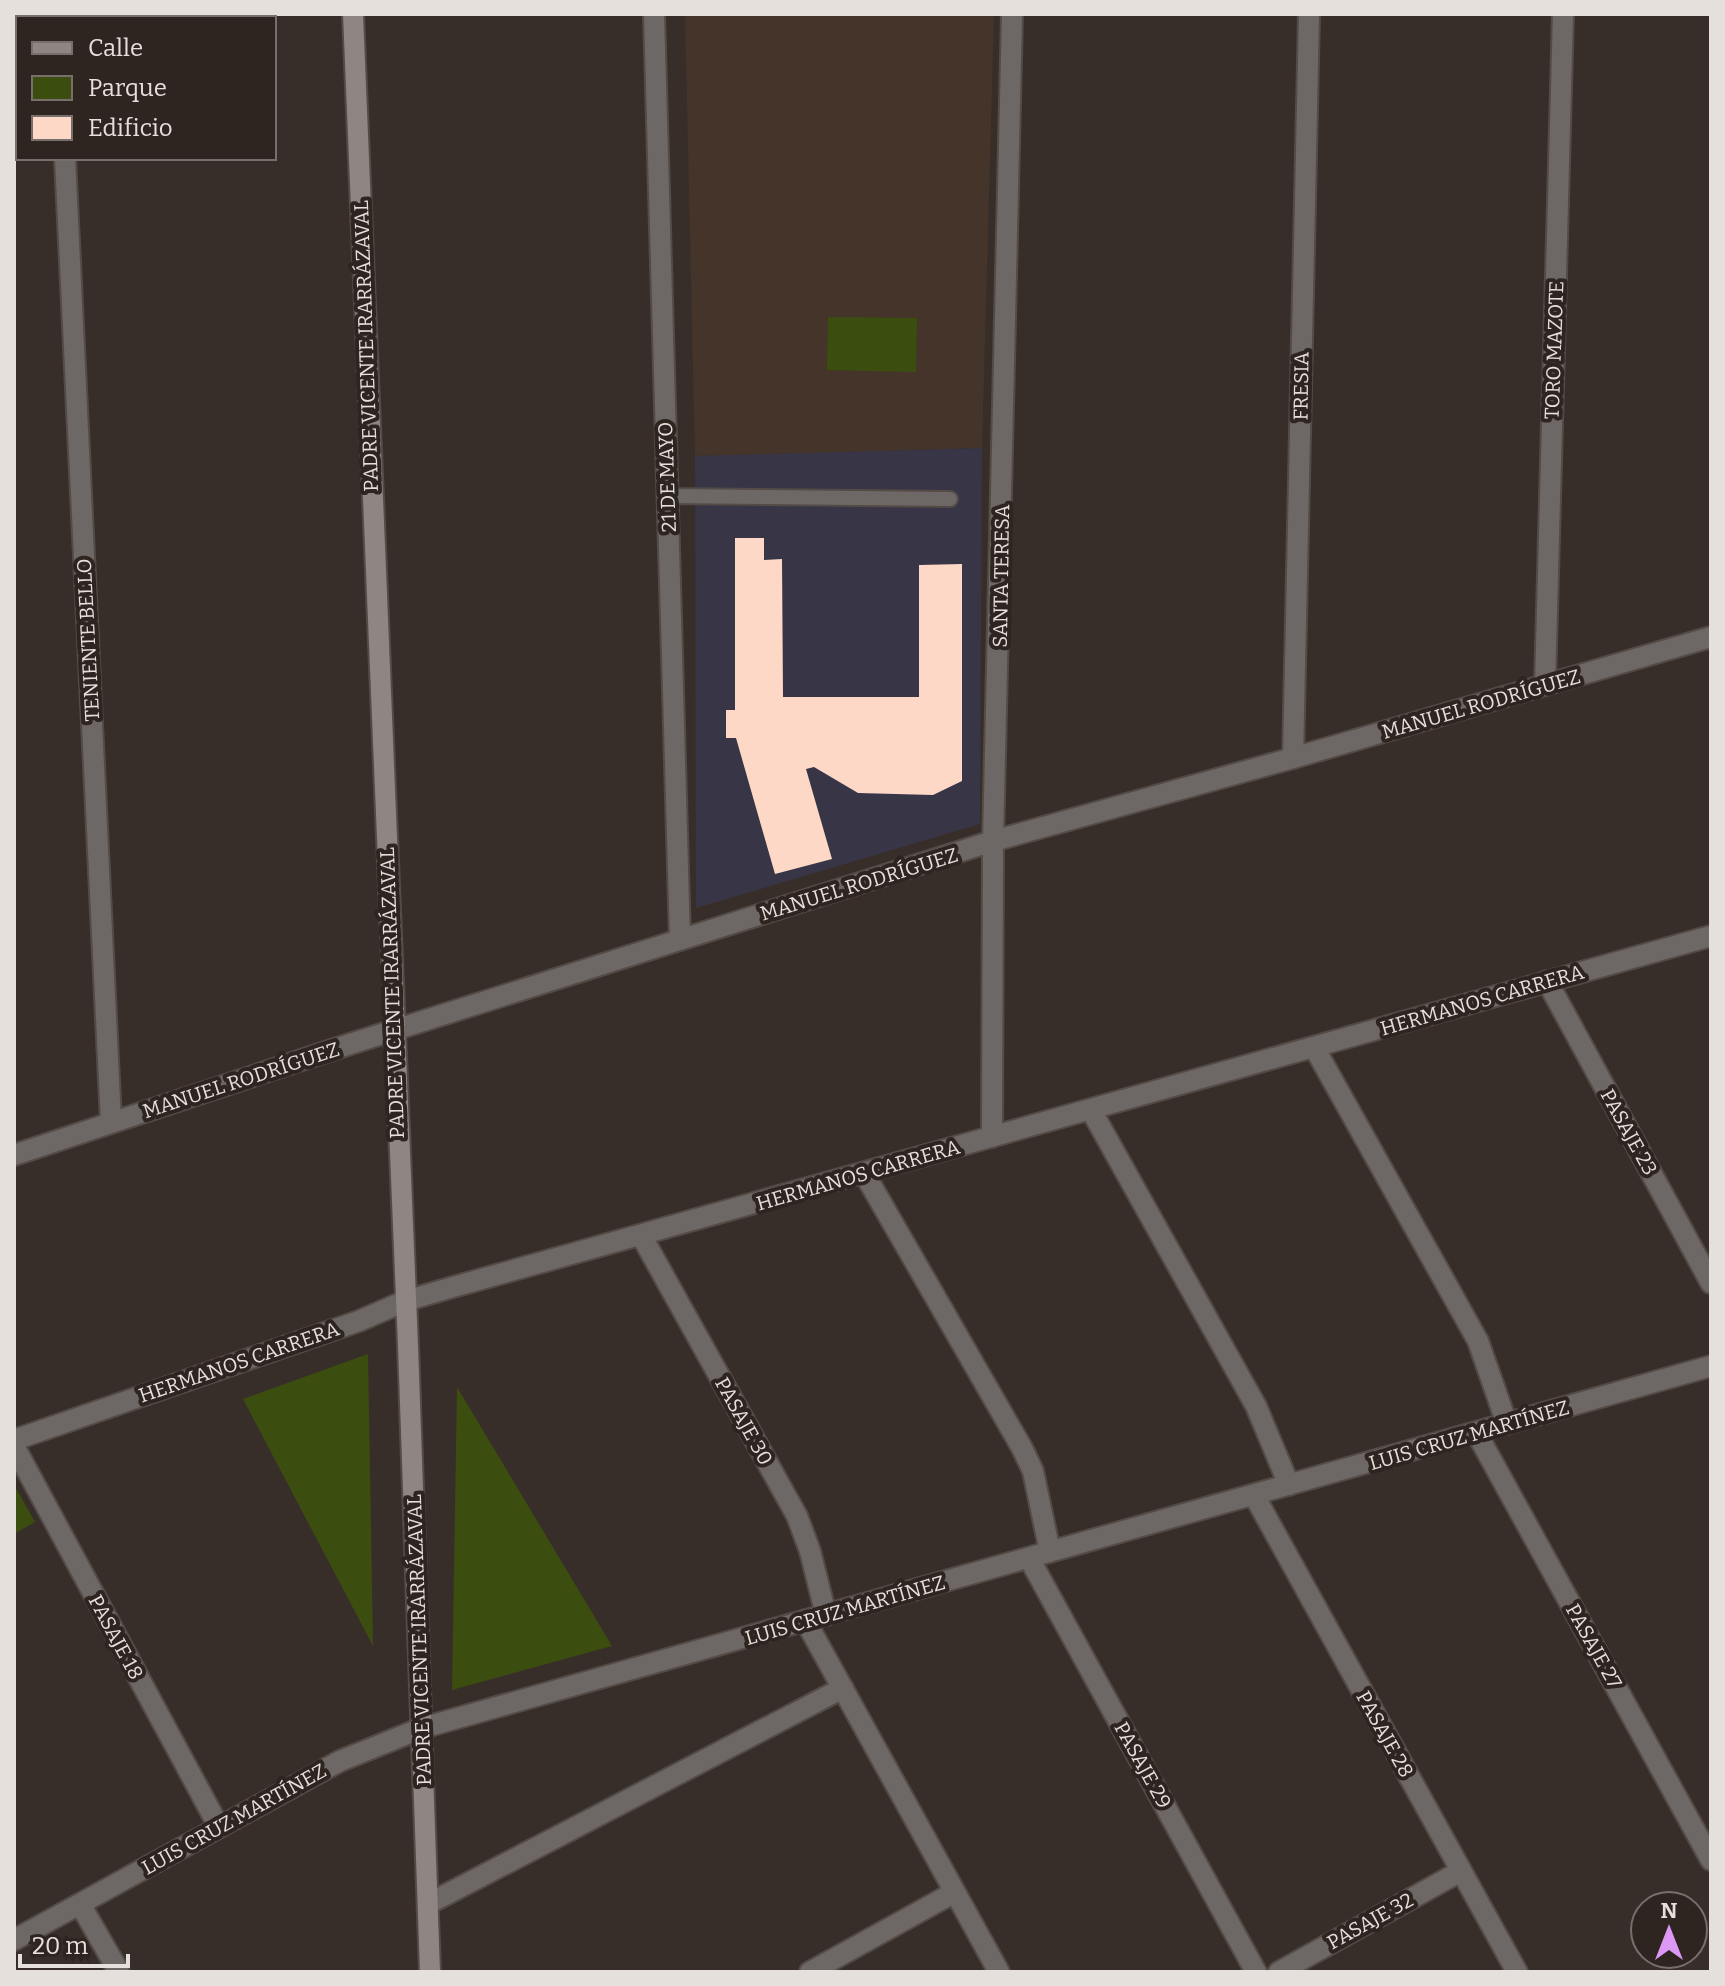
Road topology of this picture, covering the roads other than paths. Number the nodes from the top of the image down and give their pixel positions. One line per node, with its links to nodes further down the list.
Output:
1 (353, 14): 16 (street, PADRE VICENTE IRARRÁZAVAL)
2 (654, 14): 7 (street, 21 DE MAYO)
3 (1012, 14): 12 (street, SANTA TERESA)
4 (1309, 14): 11 (street, FRESIA)
5 (1563, 14): 10 (street, TORO MAZOTE)
6 (65, 160): 19 (street, TENIENTE BELLO)
7 (667, 496): 8 (lane); 14 (street, 21 DE MAYO)
8 (950, 499)
9 (1711, 637): 10 (street, MANUEL RODRÍGUEZ)
10 (1545, 685): 11 (street, MANUEL RODRÍGUEZ)
11 (1293, 758): 12 (street, MANUEL RODRÍGUEZ)
12 (993, 841): 14 (street, MANUEL RODRÍGUEZ); 20 (street, SANTA TERESA)
13 (1711, 936): 15 (street, HERMANOS CARRERA)
14 (680, 940): 16 (street, MANUEL RODRÍGUEZ)
15 (1547, 981): 17 (street, HERMANOS CARRERA); 24 (street, PASAJE 23)
16 (394, 1032): 19 (street, MANUEL RODRÍGUEZ); 25 (street, PADRE VICENTE IRARRÁZAVAL)
17 (1314, 1047): 18 (street, HERMANOS CARRERA); 27 (street)
18 (1091, 1110): 20 (street, HERMANOS CARRERA); 31 (street)
19 (111, 1122): 21 (street, MANUEL RODRÍGUEZ)
20 (992, 1137): 22 (street, HERMANOS CARRERA)
21 (14, 1155)
22 (864, 1173): 23 (street, HERMANOS CARRERA); 33 (street)
23 (641, 1235): 25 (street, HERMANOS CARRERA); 35 (street, PASAJE 30)
24 (1711, 1283)
25 (405, 1301): 29 (street, HERMANOS CARRERA); 37 (street, PADRE VICENTE IRARRÁZAVAL)
26 (1711, 1366): 27 (street, LUIS CRUZ MARTÍNEZ)
27 (1507, 1424): 28 (street, LUIS CRUZ MARTÍNEZ)
28 (1476, 1432): 31 (street, LUIS CRUZ MARTÍNEZ); 39 (street, PASAJE 27)
29 (14, 1440)
30 (14, 1446): 38 (street, PASAJE 18)
31 (1289, 1485): 32 (street, LUIS CRUZ MARTÍNEZ)
32 (1254, 1495): 33 (street, LUIS CRUZ MARTÍNEZ); 40 (street, PASAJE 28)
33 (1050, 1552): 34 (street, LUIS CRUZ MARTÍNEZ)
34 (1029, 1558): 35 (street, LUIS CRUZ MARTÍNEZ); 49 (street, PASAJE 29)
35 (816, 1618): 36 (street, PASAJE 30); 37 (street, LUIS CRUZ MARTÍNEZ)
36 (843, 1688): 41 (street, PASAJE 30); 43 (street)
37 (422, 1728): 38 (street, LUIS CRUZ MARTÍNEZ); 43 (street, PADRE VICENTE IRARRÁZAVAL)
38 (219, 1827): 42 (street, LUIS CRUZ MARTÍNEZ)
39 (1711, 1860)
40 (1461, 1871): 50 (street, PASAJE 32); 51 (street, PASAJE 28)
41 (955, 1892): 47 (street); 48 (street, PASAJE 30)
42 (80, 1904): 44 (street, LUIS CRUZ MARTÍNEZ); 45 (street)
43 (428, 1904): 46 (street, PADRE VICENTE IRARRÁZAVAL)
44 (17, 1932)
45 (119, 1972)
46 (430, 1972)
47 (810, 1972)
48 (999, 1972)
49 (1256, 1972)
50 (1279, 1972)
51 (1517, 1972)

